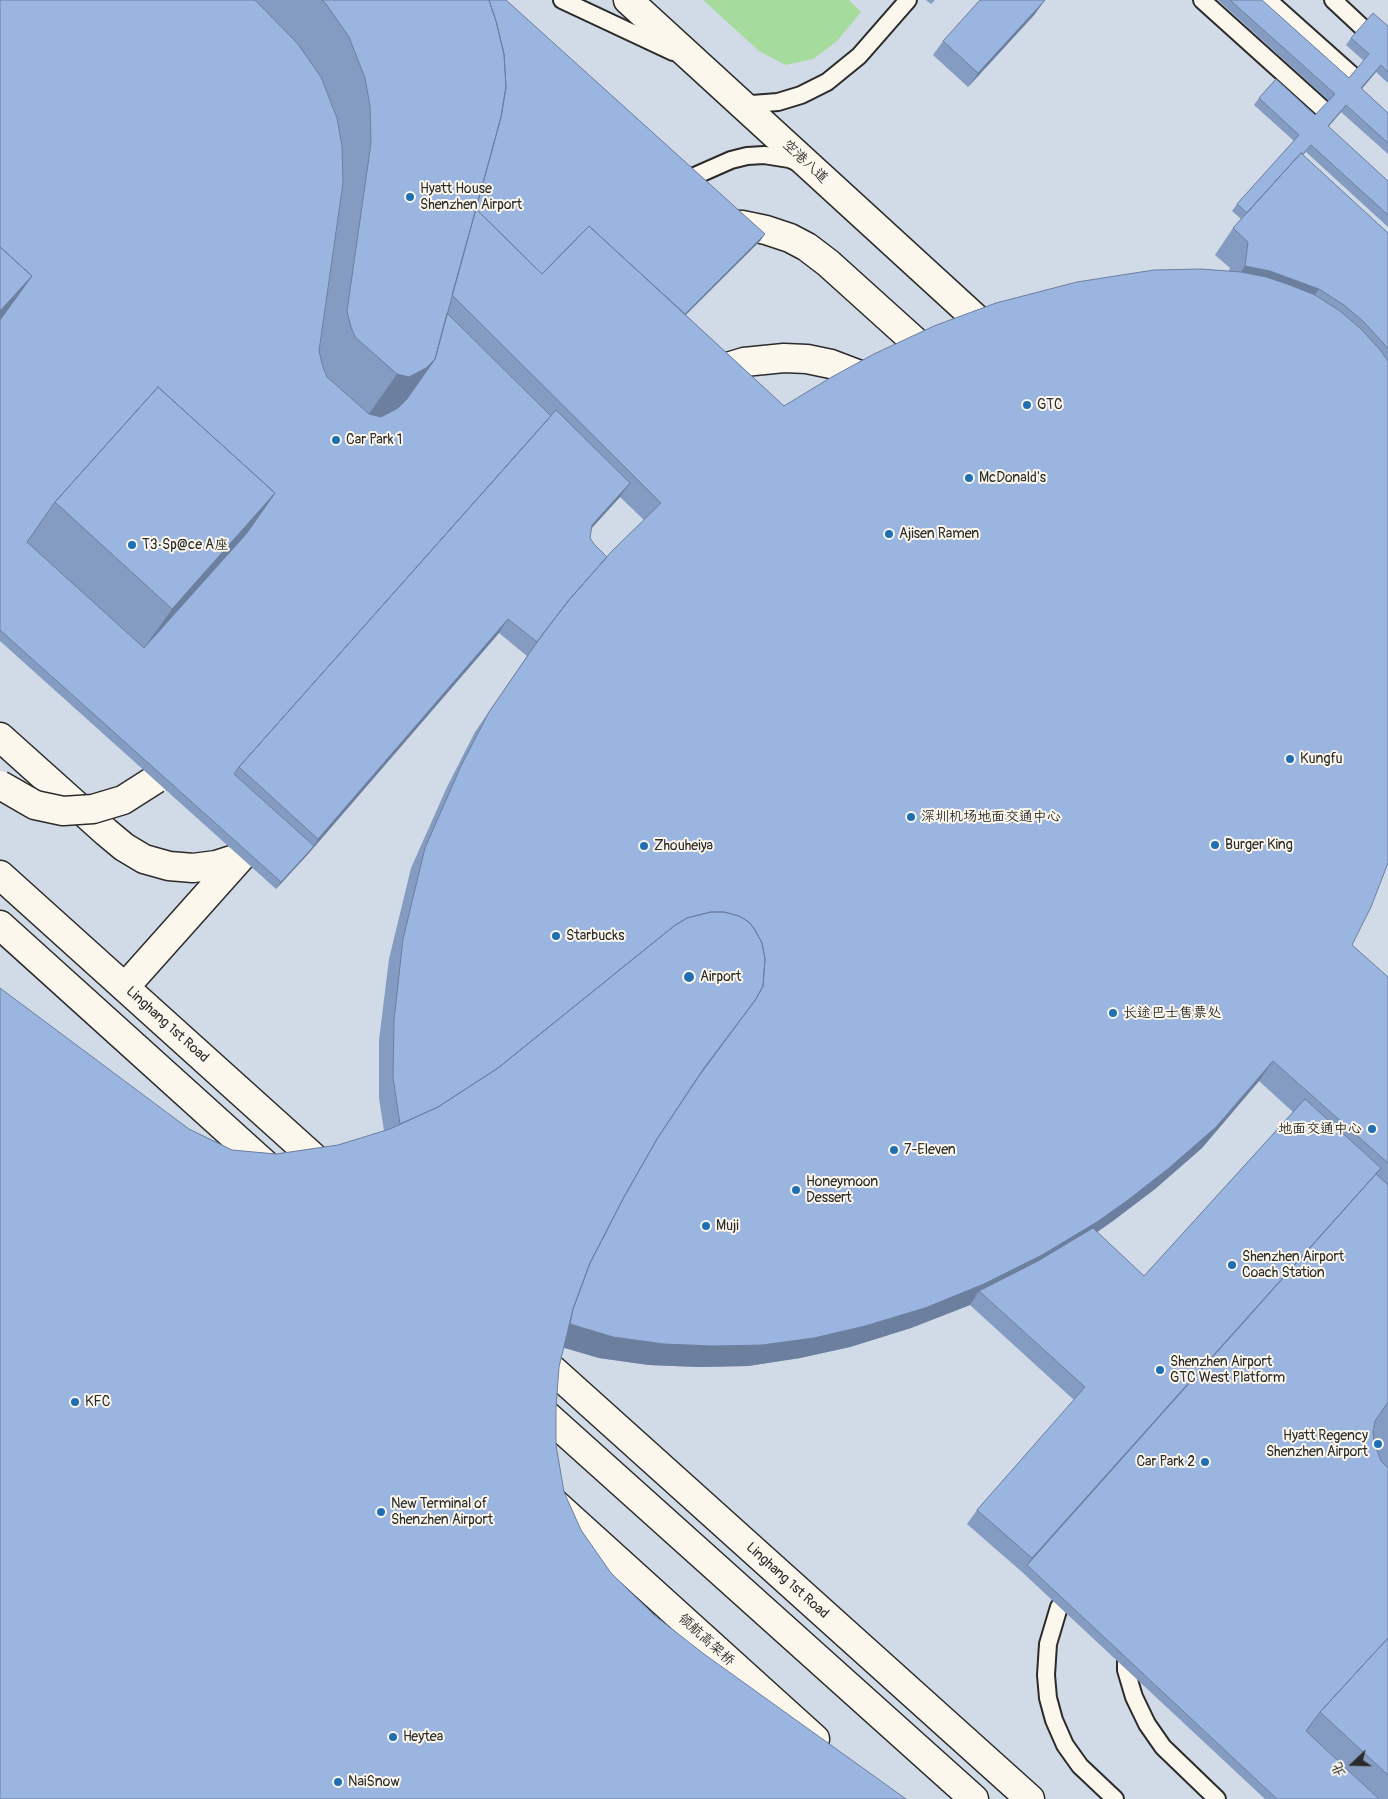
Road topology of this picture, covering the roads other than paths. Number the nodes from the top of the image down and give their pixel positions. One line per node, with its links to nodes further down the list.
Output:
1 (562, 0): 8 (lane)
2 (628, 0): 8 (street, 空港八道)
3 (908, 0): 10 (lane)
4 (1202, 0): 11 (lane)
5 (1268, 0): 9 (lane)
6 (1333, 0): 7 (lane)
7 (1362, 27)
8 (696, 62): 10 (street, 空港八道)
9 (1352, 76)
10 (740, 102): 12 (street, 空港八道)
11 (1323, 109)
12 (811, 167): 13 (lane); 15 (street, 空港八道)
13 (663, 179)
14 (694, 228): 16 (street)
15 (982, 324)
16 (920, 346)
17 (711, 372): 18 (street)
18 (860, 375)
19 (0, 737): 24 (street)
20 (163, 772): 21 (street, bridge)
21 (0, 785)
22 (0, 875): 24 (street, Linghang 1st Road)
23 (0, 925): 26 (street)
24 (125, 987): 25 (street, Linghang 1st Road)
25 (333, 1175)
26 (288, 1185)
27 (544, 1362): 34 (street, Linghang 1st Road)
28 (534, 1404): 33 (street)
29 (530, 1482): 32 (street, 领航高架桥)
30 (1086, 1578): 35 (lane)
31 (1126, 1632): 36 (lane)
32 (830, 1753)
33 (974, 1799)
34 (1030, 1799)
35 (1115, 1799)
36 (1217, 1799)

